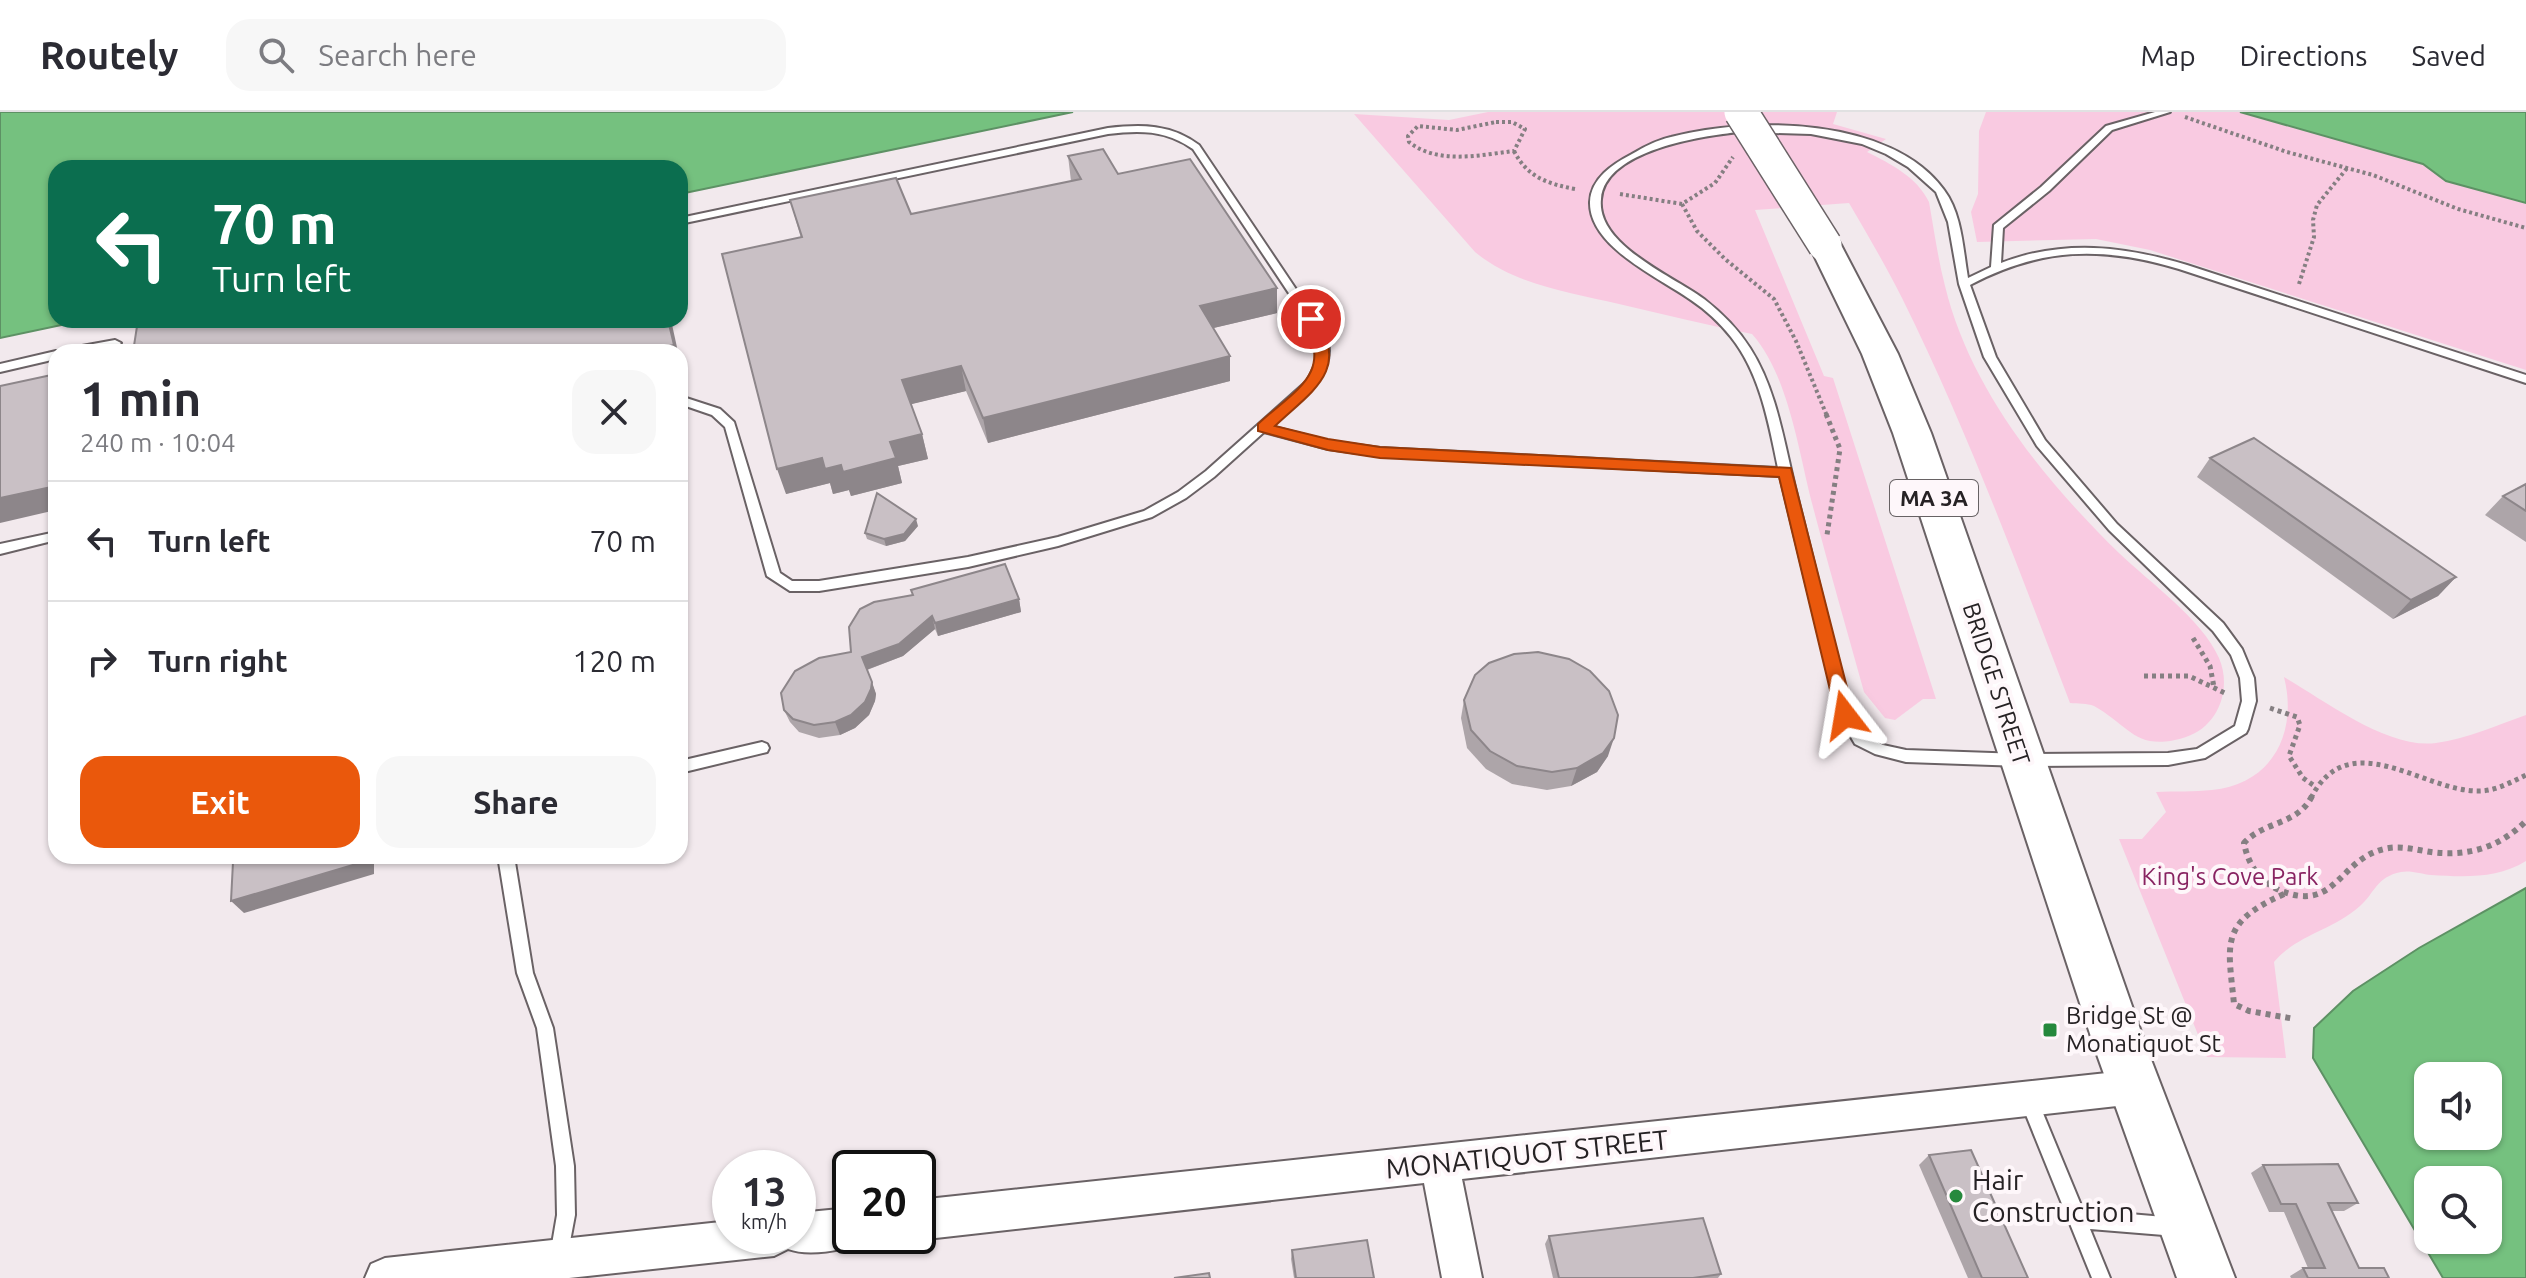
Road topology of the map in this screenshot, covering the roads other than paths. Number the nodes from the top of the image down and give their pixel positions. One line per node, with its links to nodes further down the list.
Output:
1 (1741, 112): 17 (main road, BRIDGE STREET / MA 3A, bridge)
2 (2165, 112): 4 (lane)
3 (688, 219): 12 (lane)
4 (1996, 267): 5 (lane); 10 (lane)
5 (1964, 284): 13 (lane); 17 (lane)
6 (115, 343): 7 (lane)
7 (110, 344)
8 (48, 357): 9 (lane)
9 (0, 368)
10 (2526, 379)
11 (688, 403): 12 (lane)
12 (1263, 428): 13 (lane)
13 (1785, 472): 17 (lane)
14 (48, 538): 15 (lane)
15 (0, 549)
16 (762, 748): 18 (lane)
17 (2021, 760): 20 (main road, BRIDGE STREET / MA 3A)
18 (688, 765)
19 (507, 864): 27 (lane)
20 (2135, 1087): 21 (street, MONATIQUOT STREET); 25 (main road, BRIDGE STREET / MA 3A)
21 (2029, 1100): 22 (street, MONATIQUOT STREET); 24 (lane)
22 (1439, 1162): 23 (street, MONATIQUOT STREET); 29 (street)
23 (936, 1218)
24 (2077, 1219): 25 (lane); 30 (lane)
25 (2186, 1228): 31 (main road, BRIDGE STREET / MA 3A)
26 (712, 1245): 27 (street)
27 (575, 1265): 28 (street)
28 (385, 1278)
29 (1462, 1278)
30 (2101, 1278)
31 (2206, 1278)

